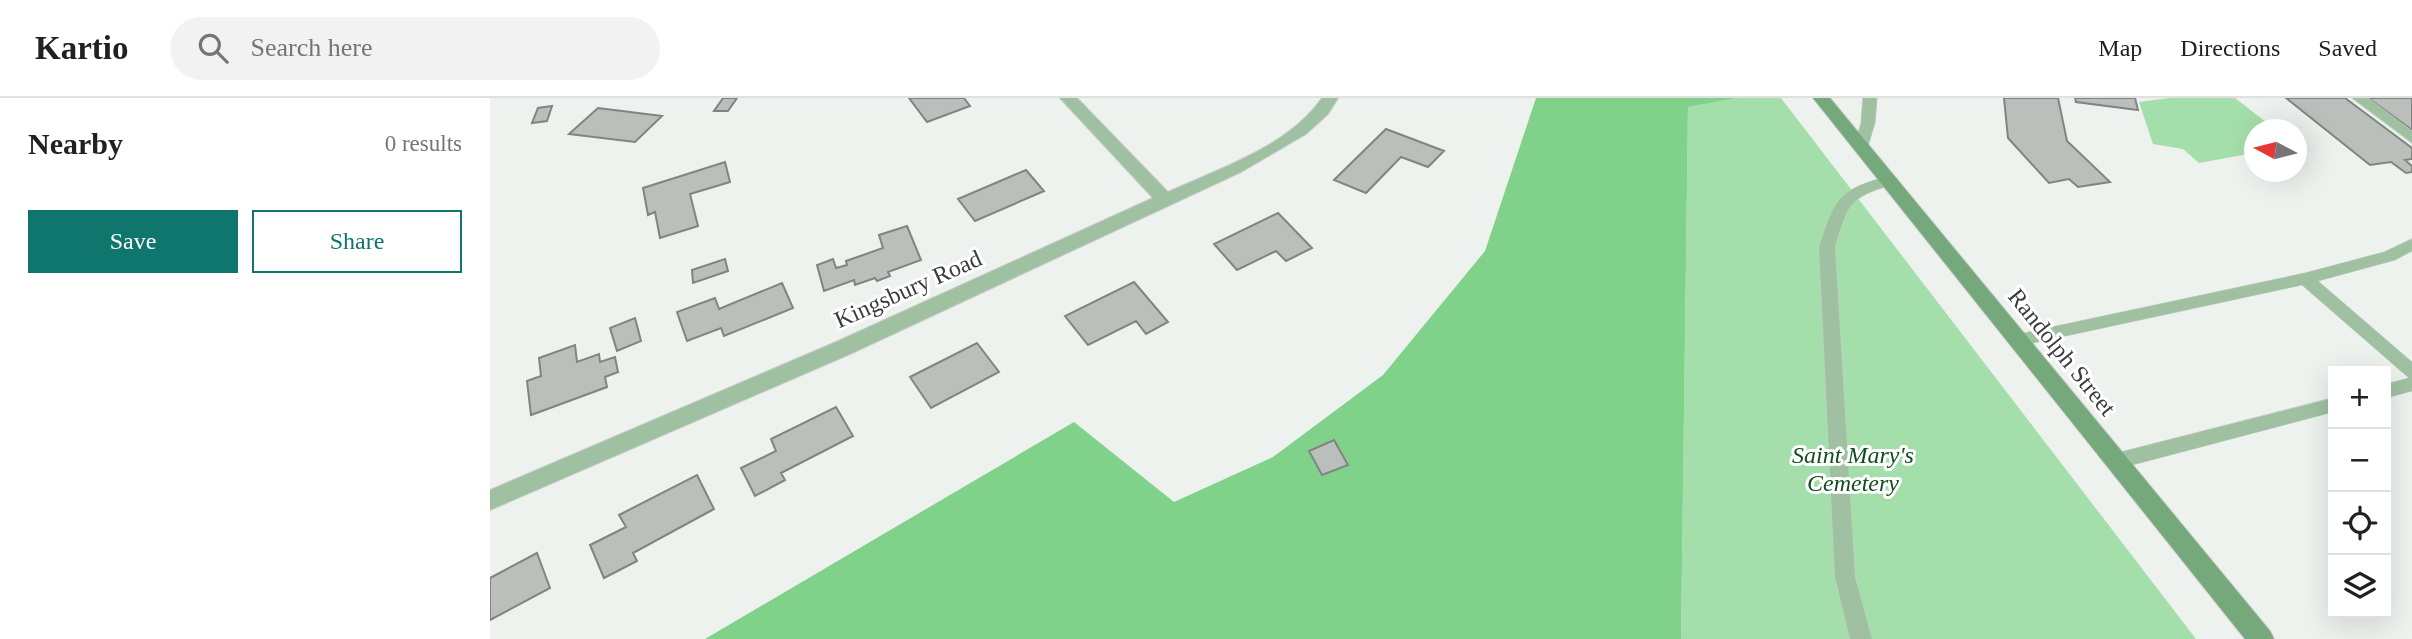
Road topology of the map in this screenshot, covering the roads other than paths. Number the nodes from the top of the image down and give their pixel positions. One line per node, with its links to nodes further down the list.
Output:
1 (1068, 98): 9 (street)
2 (1330, 98): 9 (street, Kingsbury Road)
3 (1821, 98): 7 (main road, Randolph Street)
4 (1870, 98): 7 (lane)
5 (2358, 98): 6 (lane)
6 (2412, 138)
7 (1861, 146): 8 (main road, Randolph Street)
8 (1889, 181): 12 (main road, Randolph Street); 19 (lane)
9 (1166, 201): 18 (street, Kingsbury Road)
10 (2412, 244): 11 (lane)
11 (2305, 279): 12 (lane); 13 (lane)
12 (2019, 340): 17 (main road, Randolph Street)
13 (2412, 372)
14 (2412, 384): 15 (lane)
15 (2391, 390)
16 (2328, 406): 17 (lane)
17 (2117, 461): 20 (main road, Randolph Street)
18 (490, 500)
19 (1861, 639)
20 (2261, 639)

